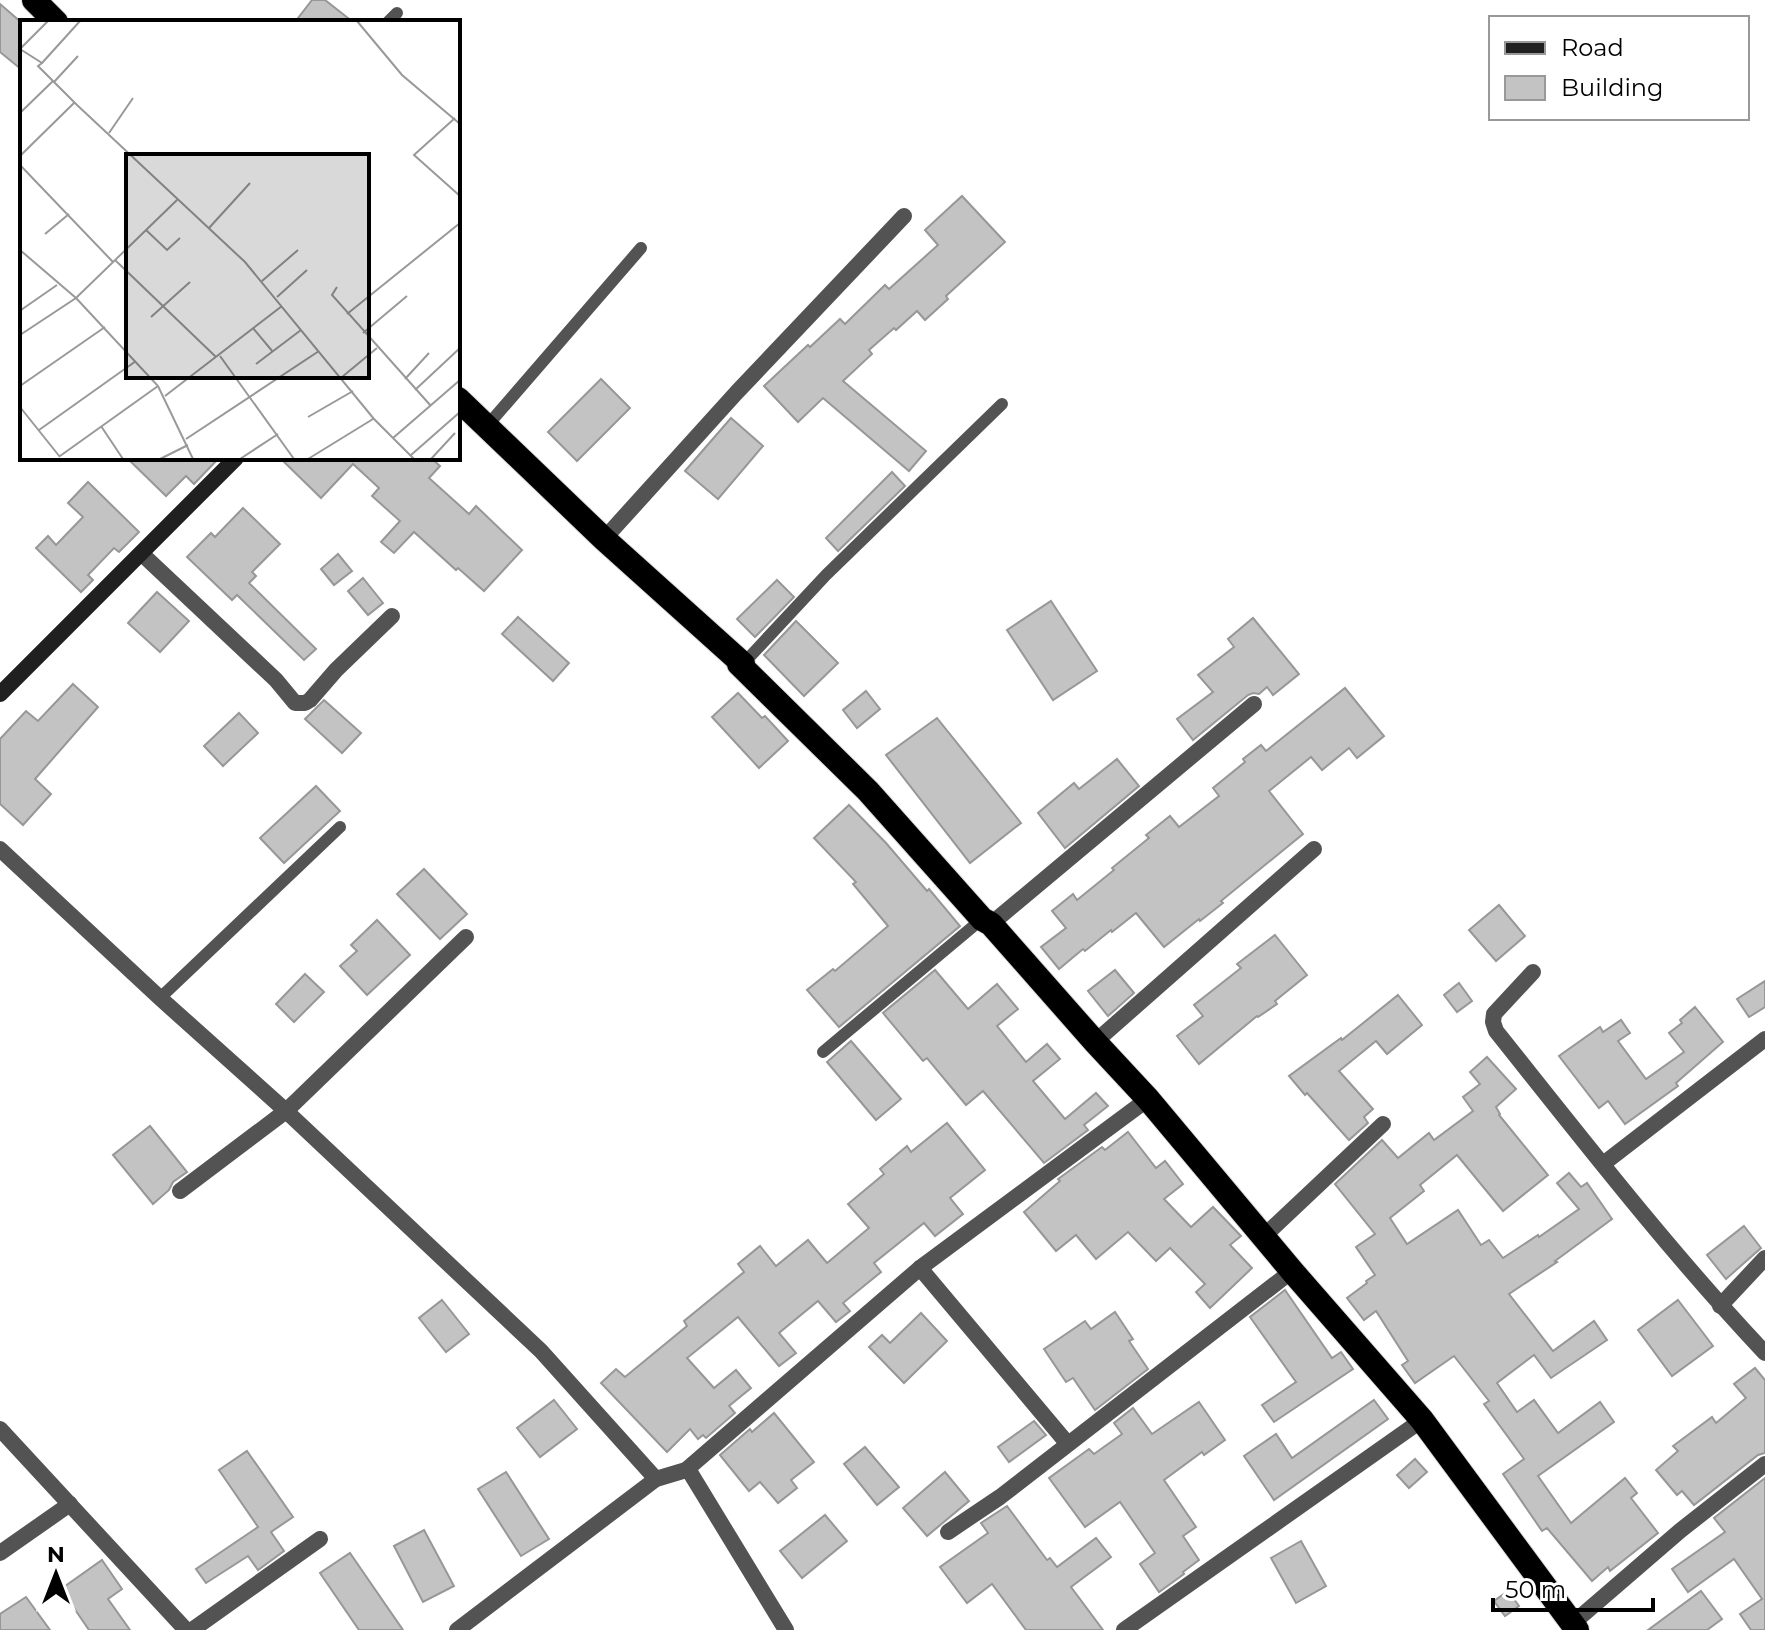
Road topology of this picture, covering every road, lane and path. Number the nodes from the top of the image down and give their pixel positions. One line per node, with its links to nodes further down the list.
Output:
1 (34, 0): 2 (highway)
2 (54, 20)
3 (904, 216): 9 (street)
4 (641, 248): 7 (lane)
5 (460, 401): 7 (highway)
6 (1002, 404): 12 (lane)
7 (487, 426): 9 (highway)
8 (234, 460): 10 (street)
9 (604, 539): 12 (highway)
10 (142, 554): 11 (street); 13 (street)
11 (392, 616)
12 (743, 664): 18 (highway)
13 (0, 694)
14 (1254, 704): 18 (street)
15 (340, 827): 21 (lane)
16 (0, 849): 21 (street)
17 (1314, 849): 23 (street)
18 (987, 921): 23 (highway); 24 (lane)
19 (466, 937): 26 (street)
20 (1533, 972): 28 (street)
21 (160, 998): 26 (street)
22 (1765, 1039): 28 (street)
23 (1095, 1042): 25 (highway)
24 (823, 1052)
25 (1148, 1099): 30 (highway); 32 (street)
26 (286, 1111): 29 (street); 41 (street)
27 (1383, 1124): 30 (street)
28 (1603, 1164): 34 (street)
29 (180, 1191)
30 (1263, 1237): 33 (highway)
31 (1765, 1258): 34 (street)
32 (920, 1268): 38 (street); 40 (street)
33 (1292, 1271): 36 (highway); 38 (street)
34 (1720, 1306): 35 (street)
35 (1765, 1353)
36 (1422, 1420): 46 (highway); 50 (street)
37 (0, 1429): 42 (street)
38 (1067, 1443): 43 (street)
39 (1765, 1464): 46 (street)
40 (686, 1470): 41 (street); 49 (street)
41 (656, 1479): 48 (street)
42 (70, 1504): 45 (street); 47 (street)
43 (948, 1532)
44 (320, 1539): 47 (street)
45 (0, 1553)
46 (1574, 1627)
47 (189, 1630)
48 (457, 1630)
49 (786, 1630)
50 (1124, 1630)

